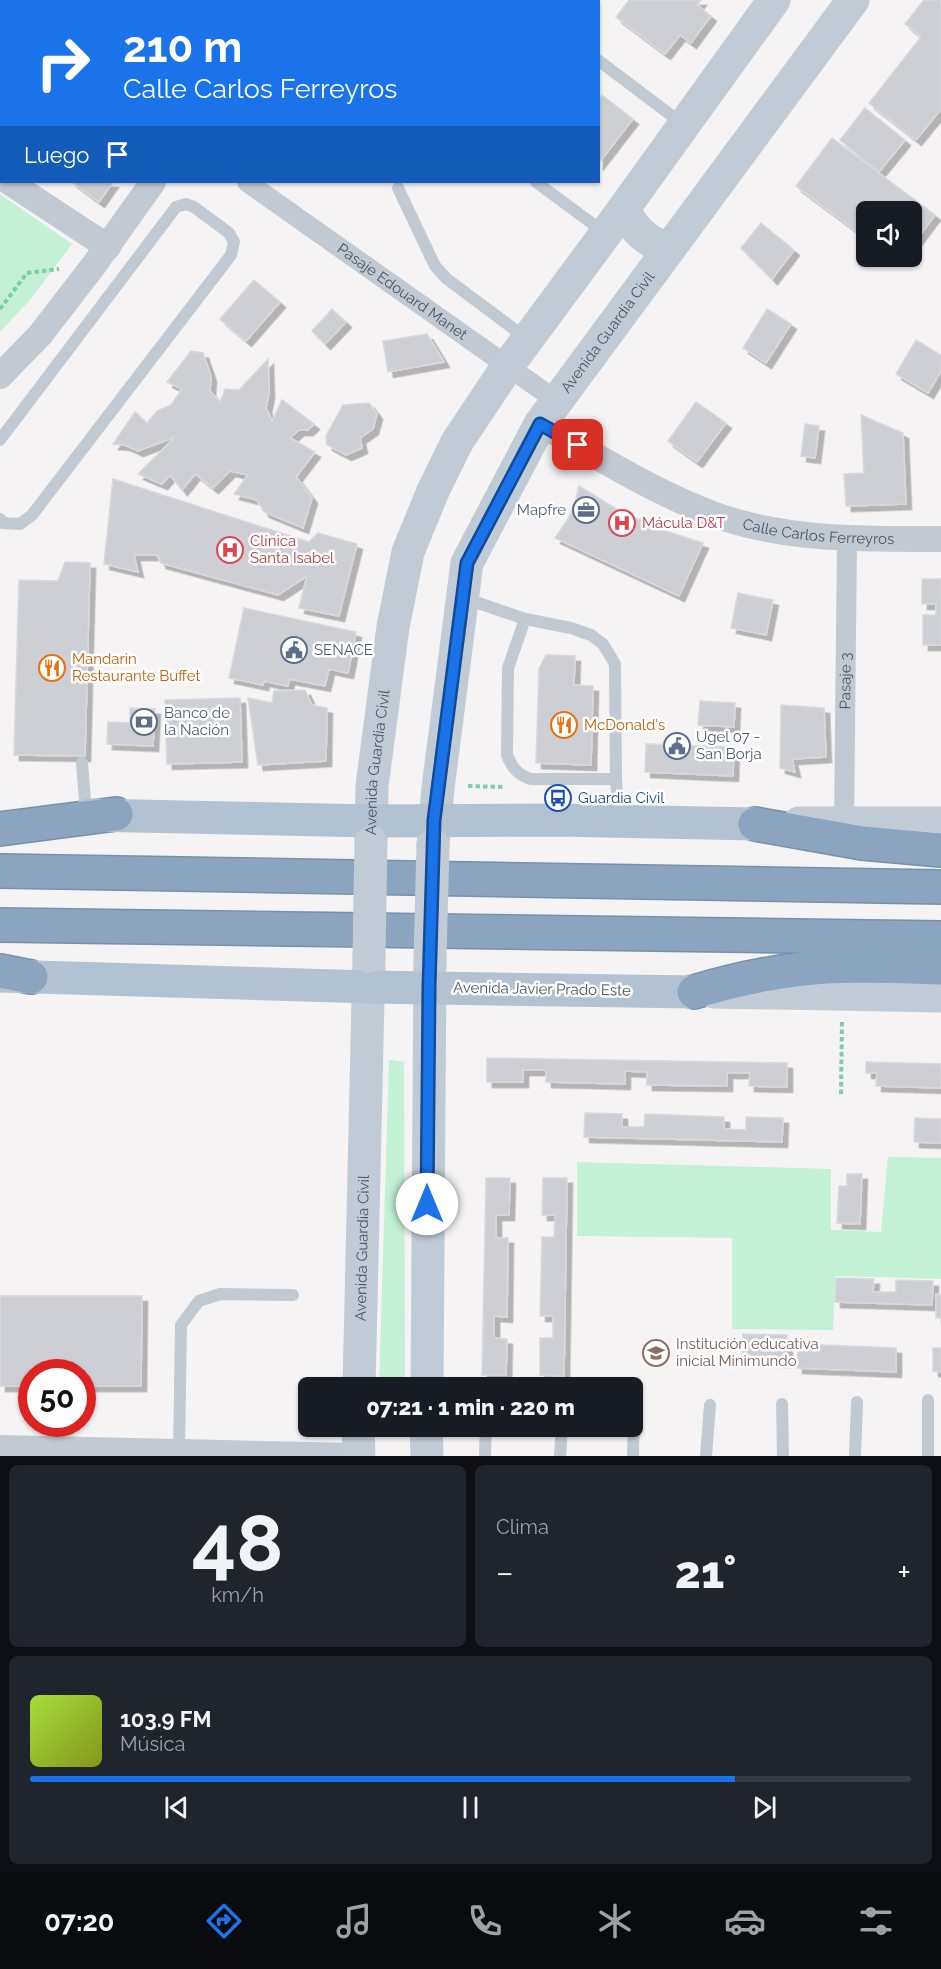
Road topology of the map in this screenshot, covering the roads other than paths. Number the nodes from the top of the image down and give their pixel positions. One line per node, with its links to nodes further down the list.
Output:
1 (774, 0): 4 (main road, Avenida Guardia Civil)
2 (853, 0): 12 (main road, Avenida Guardia Civil)
3 (600, 62): 4 (lane)
4 (684, 125): 10 (main road, Avenida Guardia Civil)
5 (10, 183): 11 (street)
6 (152, 183): 11 (street)
7 (248, 183): 14 (street, Pasaje Edouard Manet)
8 (538, 183): 10 (lane)
9 (398, 188): 13 (lane)
10 (613, 224): 12 (main road); 13 (main road, Avenida Guardia Civil)
11 (101, 256): 15 (street)
12 (663, 257): 16 (main road, Avenida Guardia Civil)
13 (527, 339): 14 (main road, Avenida Guardia Civil)
14 (507, 367): 16 (street, Pasaje Edouard Manet); 32 (main road, Avenida Guardia Civil)
15 (0, 376)
16 (548, 413): 19 (street, Calle Carlos Ferreyros); 21 (main road, Avenida Guardia Civil)
17 (0, 440): 18 (lane)
18 (0, 519)
19 (847, 539): 20 (street, Calle Carlos Ferreyros); 28 (street, Pasaje 3)
20 (941, 539)
21 (463, 598): 22 (lane); 33 (main road, Avenida Guardia Civil)
22 (525, 619): 24 (lane); 24 (lane)
23 (82, 763): 26 (lane)
24 (616, 779): 27 (lane)
25 (0, 813): 26 (main road)
26 (101, 814): 31 (highway); 32 (main road)
27 (619, 822): 29 (main road); 33 (main road)
28 (844, 823): 29 (main road); 30 (main road)
29 (755, 824): 34 (highway)
30 (941, 824)
31 (0, 829)
32 (371, 831): 33 (main road); 41 (main road, Avenida Guardia Civil, bridge)
33 (434, 833): 42 (main road, Avenida Guardia Civil, bridge)
34 (941, 850)
35 (0, 871): 36 (highway)
36 (941, 887)
37 (0, 925): 38 (highway)
38 (941, 938)
39 (941, 968): 44 (highway)
40 (0, 971): 43 (highway)
41 (369, 971): 42 (main road, Avenida Javier Prado Este); 43 (main road, Avenida Javier Prado Este); 47 (main road, Avenida Guardia Civil)
42 (430, 972): 44 (main road, Avenida Javier Prado Este); 48 (main road, Avenida Guardia Civil)
43 (16, 977)
44 (694, 992): 45 (main road, Avenida Javier Prado Este)
45 (941, 996)
46 (293, 1295): 59 (lane)
47 (359, 1377)
48 (427, 1377)
49 (928, 1400): 70 (lane)
50 (857, 1402): 69 (lane)
51 (782, 1404): 68 (lane)
52 (710, 1405): 67 (lane)
53 (358, 1437): 62 (main road)
54 (426, 1437): 63 (main road)
55 (486, 1437): 64 (lane)
56 (561, 1437): 65 (lane)
57 (633, 1437): 66 (lane)
58 (0, 1448): 59 (street)
59 (178, 1452): 60 (street)
60 (230, 1454): 61 (street)
61 (352, 1456)
62 (359, 1456)
63 (427, 1456)
64 (485, 1456)
65 (560, 1456)
66 (633, 1456)
67 (706, 1456)
68 (783, 1456)
69 (855, 1456)
70 (928, 1456)

